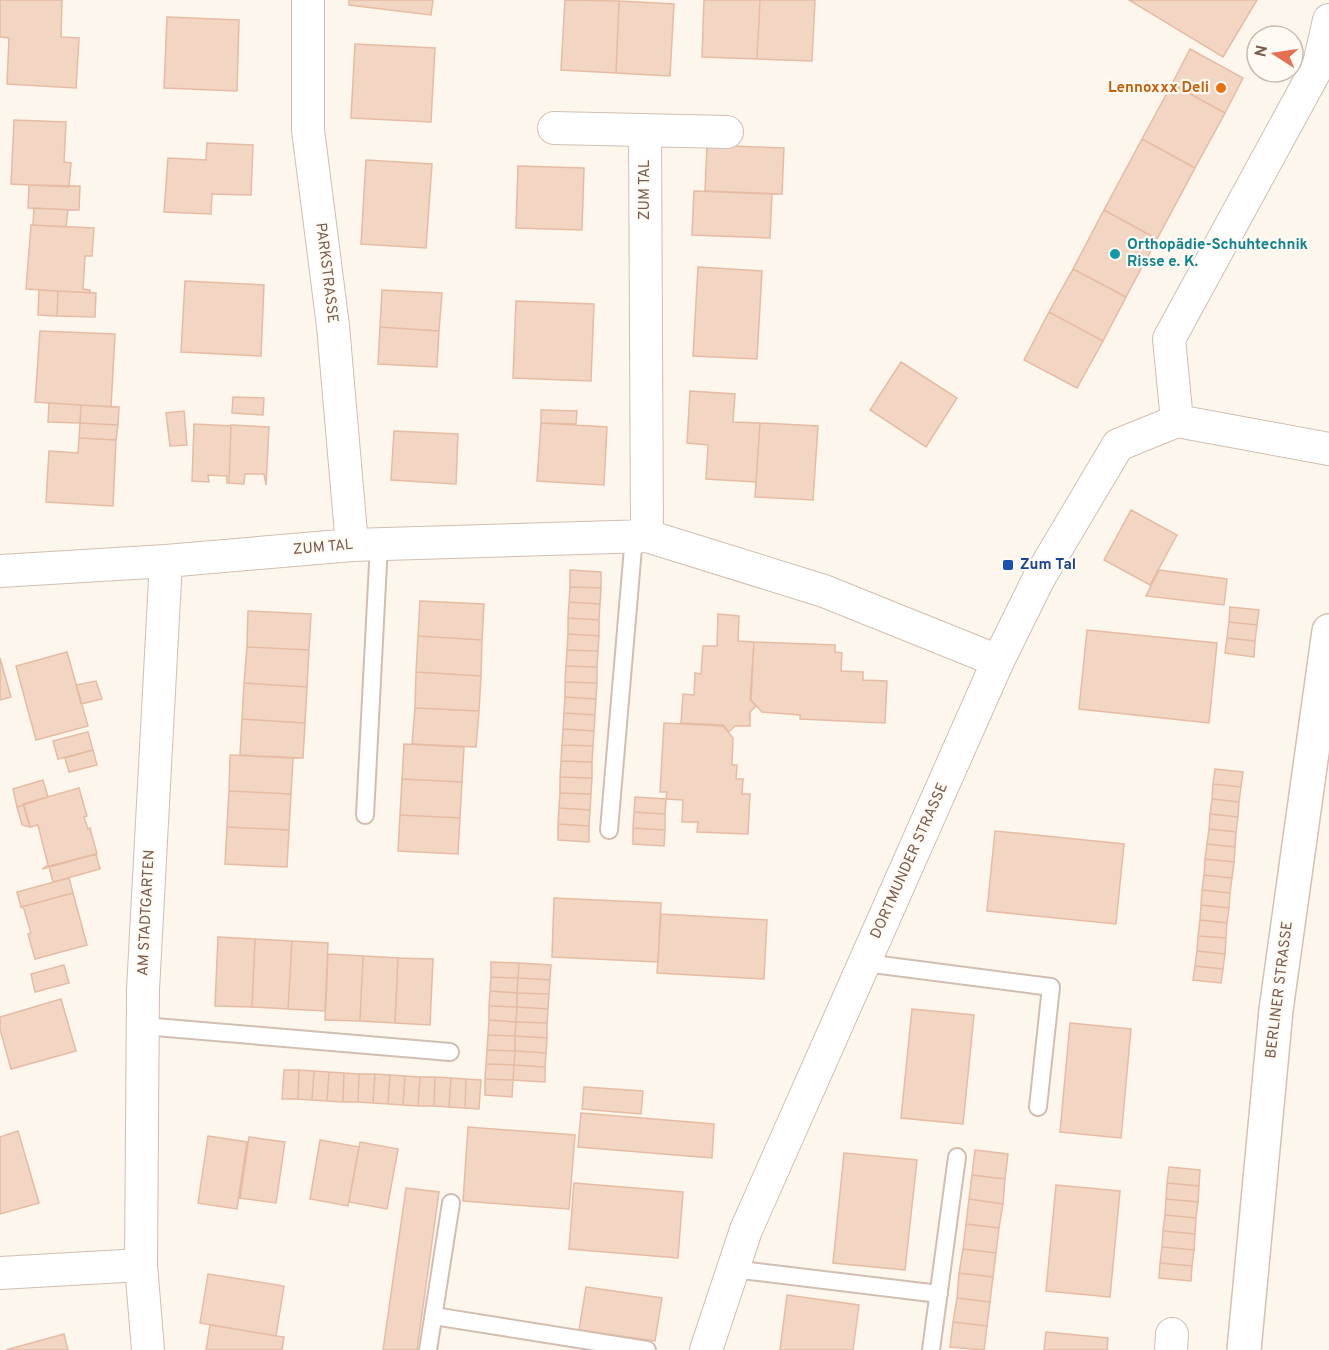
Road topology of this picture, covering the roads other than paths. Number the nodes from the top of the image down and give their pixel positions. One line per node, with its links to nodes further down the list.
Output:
1 (308, 0): 9 (street, PARKSTRASSE)
2 (1329, 20): 6 (street)
3 (554, 128): 4 (street)
4 (645, 132): 5 (street); 8 (street, ZUM TAL)
5 (727, 132)
6 (1177, 421): 7 (street); 13 (street, DORTMUNDER STRASSE)
7 (1329, 449)
8 (640, 536): 9 (street, ZUM TAL); 13 (street, ZUM TAL); 15 (lane)
9 (365, 545): 10 (street, ZUM TAL); 14 (lane)
10 (166, 561): 11 (street, ZUM TAL); 17 (street, AM STADTGARTEN)
11 (0, 571)
12 (1329, 631): 32 (main road, BERLINER STRASSE)
13 (998, 661): 16 (street, DORTMUNDER STRASSE)
14 (365, 815)
15 (609, 830)
16 (865, 963): 19 (lane); 23 (street, DORTMUNDER STRASSE)
17 (143, 1026): 18 (lane); 22 (street, AM STADTGARTEN)
18 (450, 1052)
19 (1038, 1107)
20 (957, 1157): 25 (lane)
21 (451, 1203): 26 (lane)
22 (141, 1265): 24 (street); 27 (street, AM STADTGARTEN)
23 (733, 1269): 25 (lane); 30 (street, DORTMUNDER STRASSE)
24 (0, 1272)
25 (939, 1294): 31 (lane)
26 (434, 1316): 28 (lane); 29 (lane)
27 (148, 1350)
28 (428, 1350)
29 (647, 1350)
30 (706, 1350)
31 (931, 1350)
32 (1244, 1350)

